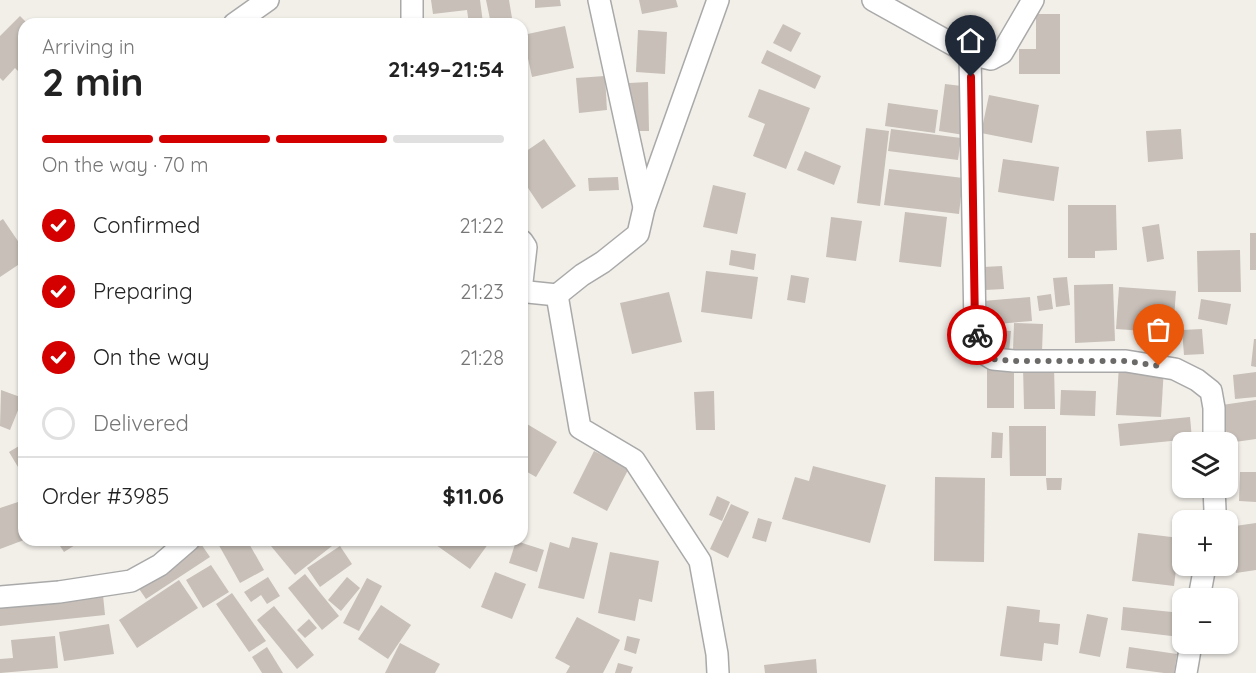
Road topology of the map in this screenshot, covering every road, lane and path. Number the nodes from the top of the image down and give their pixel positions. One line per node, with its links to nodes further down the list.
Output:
1 (268, 0): 7 (street)
2 (412, 0): 8 (street)
3 (600, 0): 10 (street)
4 (718, 0): 10 (street)
5 (873, 0): 9 (street)
6 (1033, 0): 9 (street)
7 (242, 18)
8 (412, 18)
9 (970, 54): 13 (street)
10 (644, 208): 12 (street)
11 (528, 289): 12 (street)
12 (557, 295): 17 (street)
13 (1214, 432)
14 (182, 546): 15 (street)
15 (0, 597)
16 (1189, 654): 18 (street)
17 (718, 673)
18 (1186, 673)

